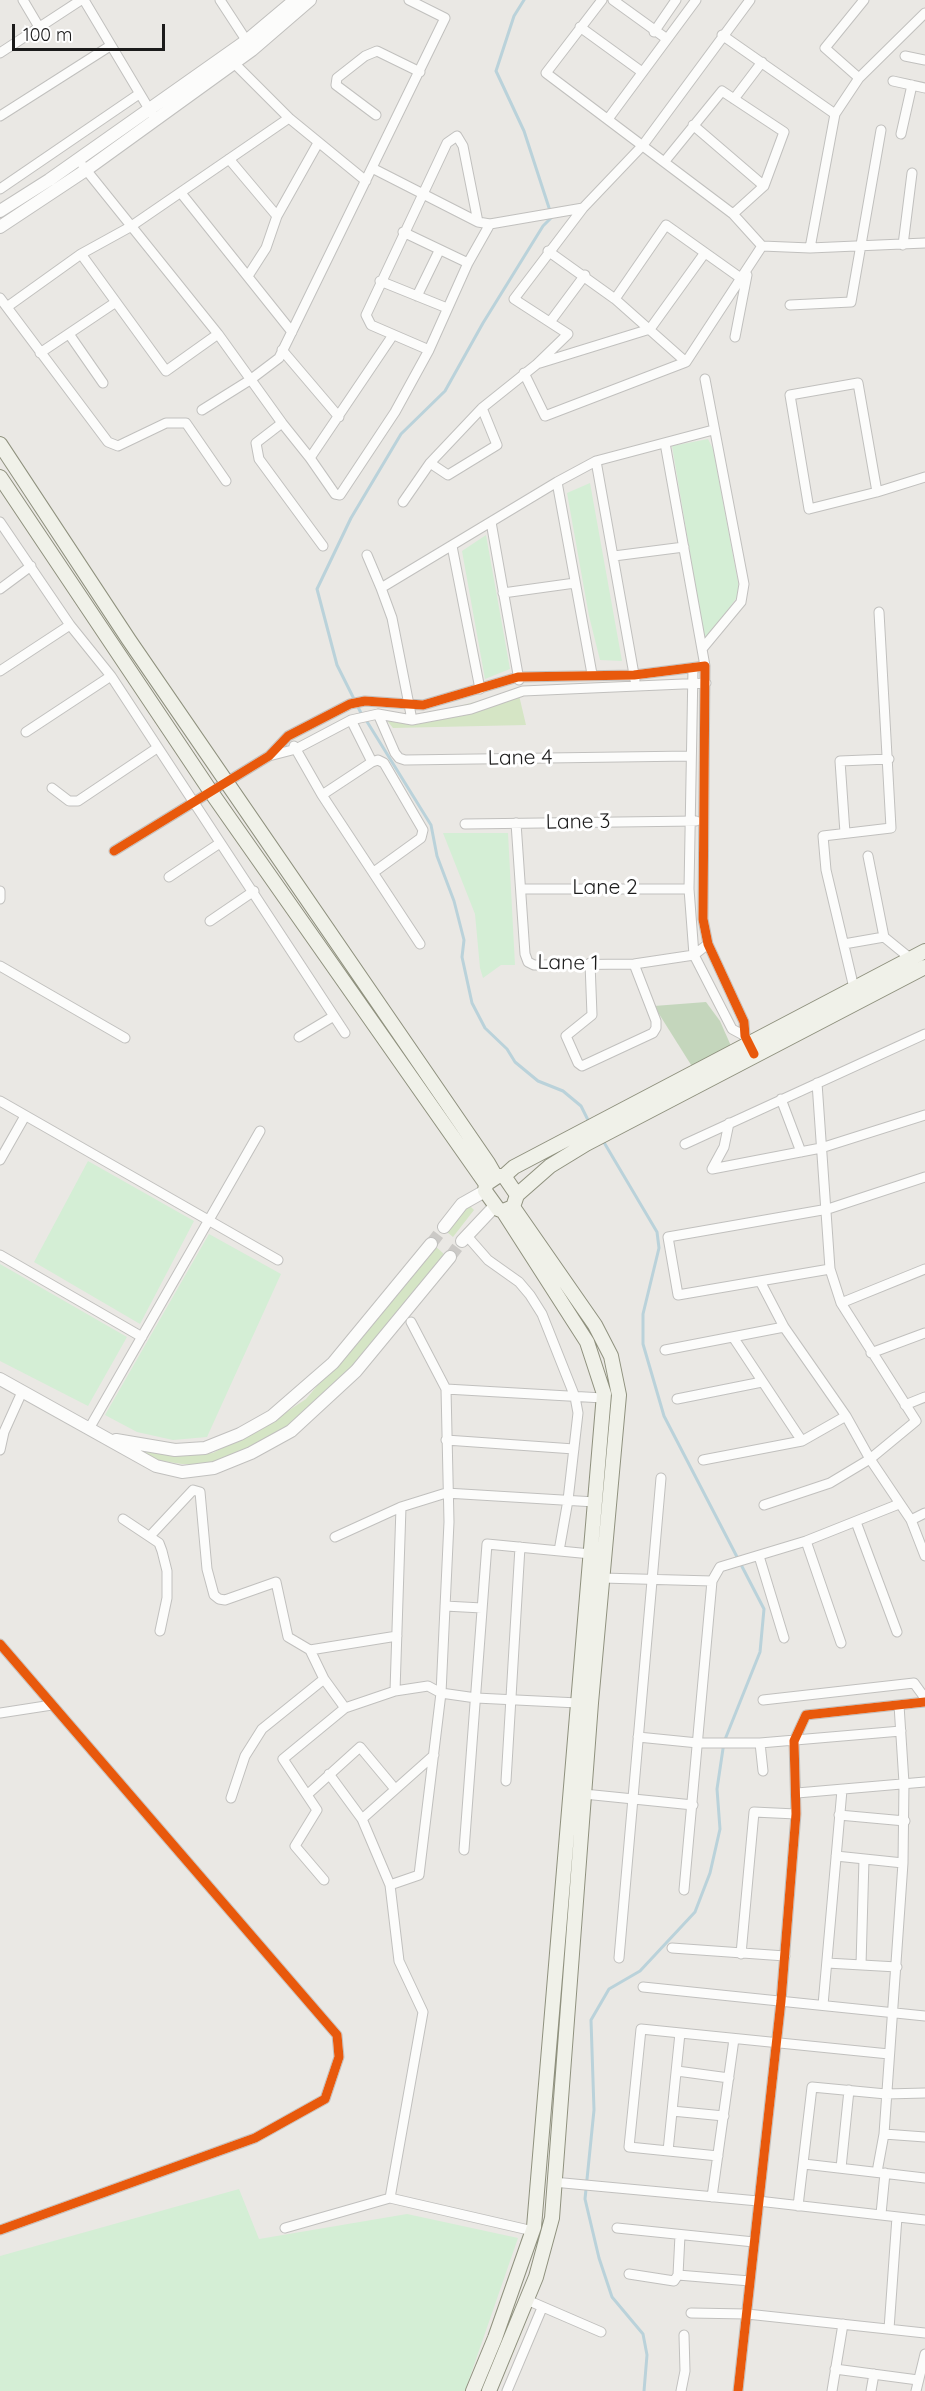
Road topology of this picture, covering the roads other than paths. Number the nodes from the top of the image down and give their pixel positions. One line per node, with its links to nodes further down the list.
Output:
1 (23, 0): 14 (street)
2 (83, 0): 14 (street); 20 (street)
3 (220, 0): 19 (street)
4 (295, 0): 19 (street)
5 (310, 0): 19 (street)
6 (409, 0): 26 (street)
7 (602, 0): 15 (street)
8 (676, 0): 16 (street)
9 (696, 0): 18 (street)
10 (750, 0): 17 (street)
11 (864, 0): 28 (street)
12 (618, 2): 16 (street)
13 (925, 13): 28 (street)
14 (39, 27): 21 (street)
15 (579, 27): 27 (street); 39 (street)
16 (654, 32): 18 (street)
17 (722, 35): 24 (street); 44 (street)
18 (667, 39): 27 (street)
19 (249, 45): 25 (street); 34 (street)
20 (110, 46): 32 (street); 37 (street)
21 (0, 52)
22 (905, 56): 23 (street)
23 (925, 60)
24 (762, 62): 33 (street); 35 (street)
25 (234, 63): 34 (street); 38 (street)
26 (420, 72): 36 (street); 48 (street)
27 (642, 72): 39 (street)
28 (859, 78): 35 (street)
29 (893, 81): 30 (street)
30 (912, 85): 31 (street); 42 (street)
31 (925, 88)
32 (140, 94): 34 (street); 53 (street)
33 (734, 99): 40 (street); 52 (street)
34 (152, 114): 46 (street); 49 (street)
35 (834, 114): 69 (street)
36 (376, 115)
37 (0, 116)
38 (290, 118): 43 (street); 45 (street)
39 (608, 119): 44 (street)
40 (693, 125): 47 (street); 52 (street)
41 (882, 130): 68 (street)
42 (902, 134)
43 (318, 143): 51 (street); 59 (street)
44 (644, 145): 47 (street); 56 (street)
45 (229, 159): 54 (street); 59 (street)
46 (78, 160): 49 (street); 57 (street)
47 (665, 161): 58 (street)
48 (374, 169): 51 (street); 55 (street)
49 (86, 170): 62 (street); 63 (street)
50 (912, 173): 66 (street)
51 (366, 182): 89 (street)
52 (764, 186): 58 (street)
53 (0, 189)
54 (182, 193): 63 (street); 77 (street)
55 (422, 193): 60 (street); 60 (street); 64 (street)
56 (583, 208): 61 (street); 71 (street)
57 (0, 211)
58 (733, 214): 67 (street)
59 (277, 216): 77 (street)
60 (478, 222): 61 (street)
61 (490, 225): 74 (street)
62 (0, 227)
63 (130, 227): 72 (street); 91 (street)
64 (404, 232): 70 (street); 79 (street)
65 (925, 243): 66 (street)
66 (903, 245): 68 (street)
67 (762, 246): 69 (street); 75 (street)
68 (860, 246): 69 (street); 84 (street)
69 (810, 248)
70 (439, 251): 74 (street); 80 (street)
71 (548, 251): 76 (street); 87 (street)
72 (81, 254): 83 (street); 85 (street)
73 (704, 254): 78 (street); 82 (street); 88 (street)
74 (468, 263): 86 (street)
75 (748, 270): 78 (street); 93 (street)
76 (585, 275): 82 (street); 87 (street)
77 (248, 276): 89 (street)
78 (742, 279): 97 (street)
79 (381, 281): 80 (street); 92 (street)
80 (417, 297): 86 (street)
81 (0, 298): 85 (street)
82 (615, 299): 88 (street)
83 (116, 302): 90 (street); 91 (street)
84 (790, 305)
85 (7, 308): 96 (street)
86 (447, 308): 95 (street)
87 (550, 322): 98 (street)
88 (650, 329): 97 (street); 98 (street)
89 (292, 332): 94 (street)
90 (69, 334): 96 (street); 102 (street)
91 (218, 334): 100 (street)
92 (393, 335): 95 (street); 105 (street)
93 (735, 338)
94 (282, 350): 100 (street); 105 (street)
95 (429, 350): 110 (street)
96 (40, 353): 115 (street)
97 (686, 362): 99 (street)
98 (537, 364): 99 (street)
99 (524, 373): 103 (street)
100 (250, 380): 104 (street); 106 (street)
101 (705, 380): 107 (street)
102 (103, 383)
103 (482, 408): 112 (street); 112 (street)
104 (202, 410)
105 (339, 417): 110 (street)
106 (282, 423): 110 (street); 122 (street)
107 (713, 430): 108 (street); 134 (street)
108 (665, 442): 111 (street); 124 (street)
109 (0, 444): 159 (main road)
110 (310, 458)
111 (596, 461): 116 (street); 126 (street)
112 (430, 464): 118 (street)
113 (0, 477): 161 (main road)
114 (925, 477): 117 (street)
115 (226, 481)
116 (557, 482): 120 (street); 128 (street)
117 (877, 492): 117 (street)
118 (403, 502)
119 (0, 522): 121 (street)
120 (491, 522): 123 (street); 131 (street)
121 (3, 533): 127 (street)
122 (323, 546)
123 (452, 546): 129 (street); 145 (street)
124 (684, 547): 126 (street); 134 (street)
125 (367, 555): 129 (street)
126 (614, 556): 139 (street)
127 (31, 566): 130 (street); 133 (street)
128 (575, 583): 131 (street); 138 (street)
129 (381, 588): 147 (street)
130 (0, 589)
131 (503, 593): 141 (street)
132 (879, 612): 157 (street)
133 (70, 625): 137 (street); 140 (street)
134 (702, 649): 135 (street)
135 (705, 666): 136 (street); 142 (street)
136 (693, 668): 139 (street); 143 (street)
137 (0, 671)
138 (592, 674): 139 (street); 141 (street)
139 (634, 675): 144 (street)
140 (111, 676): 151 (street); 153 (street)
141 (518, 677): 145 (street); 146 (street)
142 (706, 682): 143 (street); 165 (street)
143 (694, 683): 144 (street); 156 (street)
144 (636, 686): 146 (street)
145 (480, 689): 147 (street)
146 (523, 691): 150 (street)
147 (409, 706): 150 (street); 152 (street)
148 (374, 715): 149 (street); 150 (street); 156 (street, Lane 4)
149 (353, 720): 154 (street); 158 (street)
150 (412, 720)
151 (26, 732)
152 (288, 736): 154 (street); 155 (street)
153 (157, 748): 160 (street); 163 (street)
154 (296, 749): 155 (street); 162 (street)
155 (269, 756): 159 (street)
156 (691, 756): 164 (street)
157 (889, 759): 168 (street); 168 (street)
158 (372, 762): 162 (street); 172 (street)
159 (226, 782): 161 (street); 211 (main road)
160 (52, 788)
161 (211, 792): 163 (street); 211 (main road)
162 (322, 795): 172 (street)
163 (193, 801): 169 (street); 170 (street)
164 (690, 821): 165 (street, Lane 3); 166 (street, Lane 3); 174 (street)
165 (705, 821): 182 (street)
166 (516, 823): 167 (street, Lane 3); 175 (street, Lane 1)
167 (465, 824)
168 (845, 833): 183 (street)
169 (220, 843): 173 (street); 177 (street)
170 (114, 850)
171 (868, 856): 180 (street)
172 (374, 872): 181 (street)
173 (169, 877)
174 (689, 888): 175 (street, Lane 2); 185 (street)
175 (521, 889): 187 (street, Lane 1)
176 (0, 891): 178 (street)
177 (254, 891): 179 (street); 192 (street)
178 (0, 899)
179 (210, 921)
180 (885, 937): 183 (street); 186 (street)
181 (420, 944)
182 (708, 944): 185 (street, Lane 1); 197 (street)
183 (844, 945): 191 (street)
184 (925, 951): 186 (main road)
185 (694, 955): 188 (street, Lane 1); 197 (street)
186 (911, 959): 191 (main road)
187 (590, 963): 188 (street, Lane 1); 188 (street)
188 (634, 964)
189 (0, 966): 196 (street)
190 (925, 967): 197 (main road)
191 (854, 988): 197 (main road)
192 (333, 1016): 193 (street); 195 (street)
193 (345, 1033)
194 (925, 1034): 198 (street)
195 (299, 1037)
196 (125, 1038)
197 (749, 1045): 205 (main road)
198 (817, 1083): 199 (street); 207 (street)
199 (781, 1099): 203 (street); 208 (street)
200 (0, 1101): 202 (street)
201 (925, 1115): 207 (street)
202 (25, 1116): 209 (street); 214 (street)
203 (729, 1123): 206 (street); 208 (street)
204 (260, 1131): 214 (street)
205 (583, 1139): 211 (main road); 212 (main road)
206 (685, 1144)
207 (822, 1148): 208 (street); 213 (street)
208 (801, 1152)
209 (0, 1160)
210 (925, 1177): 213 (street)
211 (493, 1182): 212 (main road); 212 (main road); 215 (street)
212 (507, 1205): 216 (street); 238 (main road); 269 (main road)
213 (828, 1209): 221 (street); 223 (street)
214 (209, 1221): 220 (street); 228 (street)
215 (444, 1227)
216 (465, 1239): 236 (street)
217 (431, 1244): 243 (street)
218 (0, 1255): 228 (street)
219 (450, 1257): 243 (street)
220 (278, 1260)
221 (830, 1269): 223 (street); 224 (street)
222 (925, 1269): 224 (street)
223 (760, 1281): 226 (street)
224 (841, 1303): 231 (street)
225 (411, 1322): 234 (street)
226 (784, 1327): 229 (street); 241 (street)
227 (925, 1333): 231 (street)
228 (142, 1337): 242 (street)
229 (733, 1337): 230 (street); 233 (street)
230 (665, 1350)
231 (871, 1353): 240 (street)
232 (0, 1379): 235 (street)
233 (762, 1382): 239 (street); 245 (street)
234 (446, 1389): 236 (street); 244 (street)
235 (22, 1392): 242 (street); 247 (street)
236 (575, 1397): 238 (street); 246 (street)
237 (925, 1397): 240 (street)
238 (603, 1398): 253 (main road)
239 (677, 1399)
240 (905, 1405): 248 (street)
241 (846, 1416): 245 (street); 248 (street)
242 (90, 1427): 243 (street)
243 (109, 1438)
244 (446, 1440): 246 (street); 251 (street)
245 (802, 1441): 249 (street)
246 (574, 1449): 252 (street)
247 (0, 1450)
248 (870, 1459): 254 (street); 255 (street)
249 (703, 1460)
250 (660, 1478): 270 (street)
251 (446, 1493): 252 (street); 256 (street); 272 (street)
252 (568, 1500): 253 (street); 265 (street)
253 (595, 1502): 266 (main road)
254 (899, 1504): 259 (street); 260 (street)
255 (764, 1505)
256 (401, 1507): 262 (street); 276 (street)
257 (925, 1513): 259 (street)
258 (123, 1519): 261 (street)
259 (911, 1520): 268 (street)
260 (856, 1522): 263 (street); 275 (street)
261 (150, 1536): 274 (street); 280 (street)
262 (335, 1537)
263 (807, 1541): 267 (street); 278 (street)
264 (520, 1547): 265 (street); 273 (street); 285 (street)
265 (559, 1551): 266 (street)
266 (591, 1554): 288 (main road)
267 (757, 1556): 271 (street); 277 (street)
268 (925, 1556)
269 (602, 1578): 270 (street); 308 (main road)
270 (652, 1581): 271 (street); 294 (street)
271 (712, 1581): 296 (street)
272 (445, 1606): 273 (street); 283 (street)
273 (482, 1608): 284 (street)
274 (160, 1631)
275 (897, 1632)
276 (397, 1636): 280 (street); 282 (street)
277 (784, 1638)
278 (841, 1643)
279 (0, 1644): 289 (street)
280 (310, 1650): 281 (street)
281 (324, 1679): 291 (street); 309 (street)
282 (395, 1691): 283 (street); 291 (street)
283 (441, 1693): 284 (street); 298 (street)
284 (476, 1698): 285 (street); 316 (street)
285 (511, 1698): 288 (street); 301 (street)
286 (763, 1700): 287 (street)
287 (925, 1700): 290 (street)
288 (578, 1703): 365 (main road)
289 (52, 1705): 292 (street); 364 (street)
290 (899, 1705): 293 (street); 295 (street)
291 (345, 1708): 307 (street)
292 (0, 1713)
293 (901, 1731): 295 (street); 303 (street)
294 (638, 1737): 296 (street); 310 (street)
295 (794, 1741): 297 (street); 306 (street)
296 (698, 1743): 297 (street); 311 (street)
297 (760, 1743): 299 (street)
298 (434, 1755): 304 (street); 321 (street)
299 (763, 1771)
300 (329, 1774): 304 (street); 307 (street); 314 (street)
301 (506, 1781)
302 (925, 1782): 303 (street)
303 (904, 1783): 305 (street); 315 (street)
304 (395, 1789): 314 (street)
305 (842, 1790): 306 (street); 313 (street)
306 (797, 1793): 312 (street)
307 (308, 1794): 320 (street)
308 (584, 1794): 310 (street); 354 (main road)
309 (231, 1798)
310 (633, 1798): 311 (street); 326 (street)
311 (693, 1805): 322 (street)
312 (796, 1814): 324 (street); 325 (street)
313 (839, 1815): 315 (street); 317 (street)
314 (362, 1819): 321 (street)
315 (905, 1821): 319 (street)
316 (464, 1850)
317 (836, 1856): 318 (street); 327 (street)
318 (864, 1859): 319 (street); 328 (street)
319 (903, 1863): 329 (street)
320 (324, 1880)
321 (390, 1886): 356 (street)
322 (684, 1890)
323 (672, 1947): 324 (street)
324 (741, 1954): 325 (street)
325 (784, 1956): 331 (street)
326 (619, 1958)
327 (827, 1963): 328 (street); 332 (street)
328 (861, 1965): 329 (street)
329 (897, 1967): 333 (street)
330 (643, 1987): 331 (street)
331 (781, 2001): 332 (street); 337 (street)
332 (823, 2005): 333 (street)
333 (893, 2012): 334 (street); 338 (street)
334 (925, 2016)
335 (680, 2033): 336 (street); 339 (street); 348 (street)
336 (734, 2039): 337 (street); 340 (street)
337 (776, 2042): 338 (street); 357 (street)
338 (889, 2054): 343 (street)
339 (676, 2071): 340 (street); 344 (street)
340 (729, 2078): 345 (street)
341 (849, 2090): 343 (street); 350 (street); 351 (street)
342 (925, 2092): 343 (street)
343 (886, 2094): 346 (street)
344 (672, 2111): 345 (street); 348 (street)
345 (724, 2116): 349 (street)
346 (884, 2134): 347 (street); 352 (street)
347 (925, 2137)
348 (668, 2151): 349 (street)
349 (718, 2156): 355 (street)
350 (804, 2164): 351 (street); 358 (street)
351 (841, 2168): 352 (street)
352 (881, 2173): 353 (street); 359 (street)
353 (925, 2178)
354 (553, 2182): 355 (street); 371 (main road)
355 (712, 2197): 357 (street)
356 (390, 2198): 362 (street); 365 (street)
357 (758, 2201): 358 (street); 367 (street)
358 (798, 2206): 359 (street)
359 (880, 2214): 360 (street)
360 (897, 2217): 361 (street); 376 (street)
361 (925, 2220)
362 (285, 2228)
363 (617, 2228): 366 (street)
364 (0, 2230)
365 (533, 2231): 384 (main road)
366 (680, 2235): 367 (street); 369 (street)
367 (754, 2242): 370 (street)
368 (629, 2274): 369 (street)
369 (678, 2275): 370 (street)
370 (750, 2281): 374 (street)
371 (527, 2300): 372 (street); 385 (main road)
372 (542, 2308): 377 (street); 386 (street)
373 (691, 2313): 374 (street)
374 (747, 2314): 375 (street); 388 (street)
375 (843, 2324): 376 (street); 381 (street)
376 (889, 2329): 378 (street)
377 (601, 2331)
378 (925, 2333)
379 (684, 2335): 387 (street)
380 (925, 2354): 383 (street)
381 (835, 2369): 382 (street); 389 (street)
382 (874, 2374): 383 (street); 390 (street)
383 (918, 2380): 391 (street)
384 (473, 2391)
385 (489, 2391)
386 (507, 2391)
387 (681, 2391)
388 (738, 2391)
389 (832, 2391)
390 (871, 2391)
391 (916, 2391)

